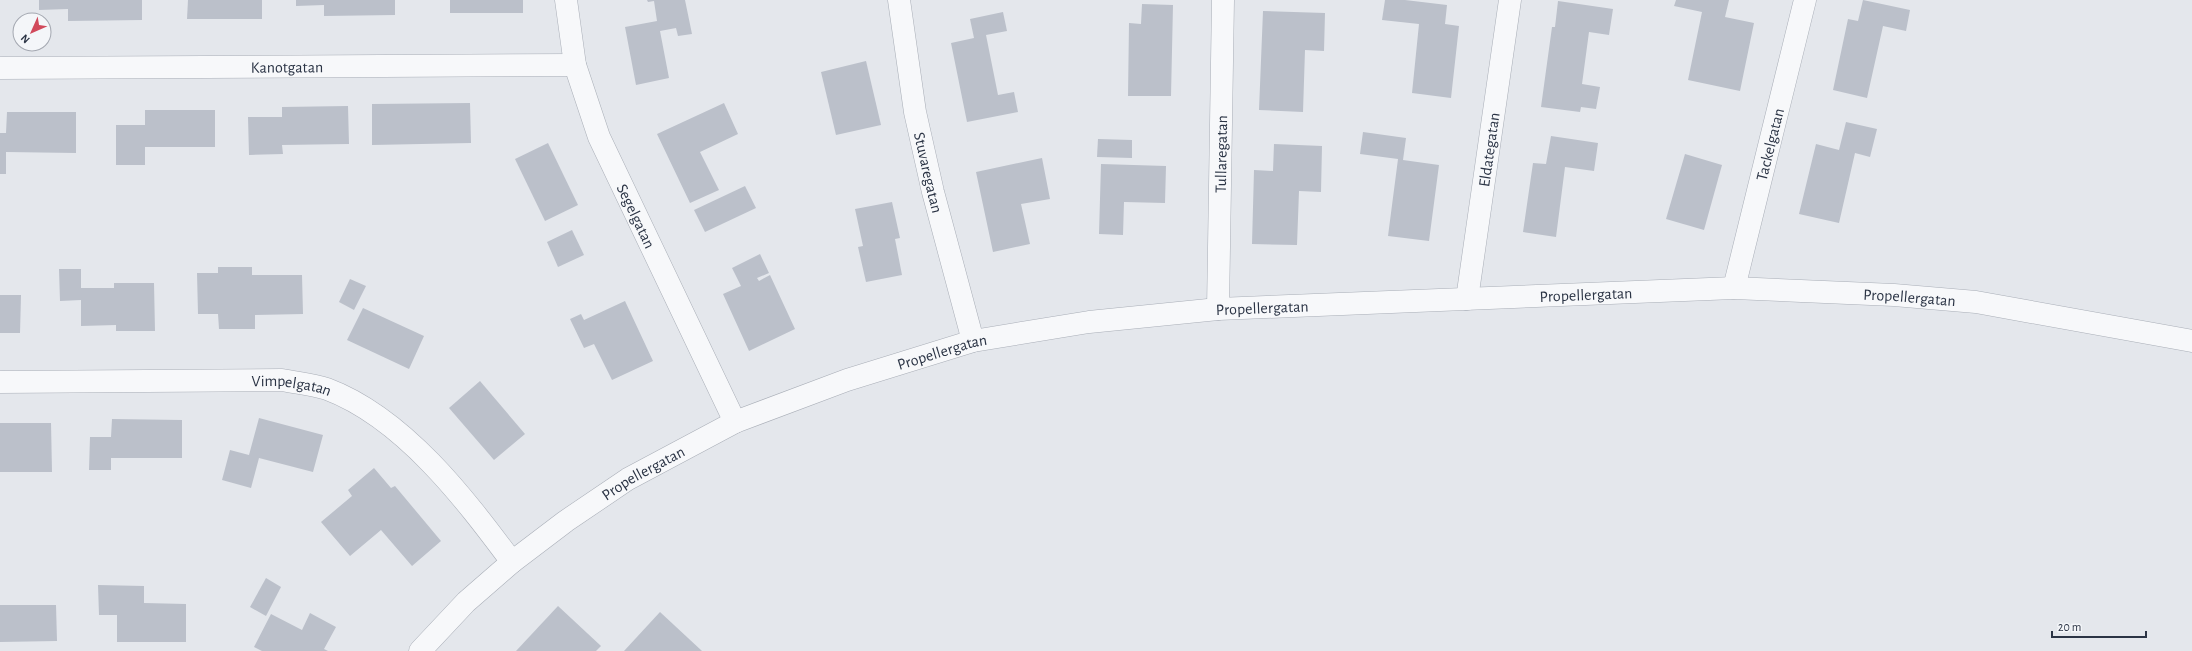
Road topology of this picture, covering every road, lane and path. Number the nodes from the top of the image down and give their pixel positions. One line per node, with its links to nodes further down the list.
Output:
1 (566, 0): 6 (street, Segelgatan)
2 (899, 0): 11 (street, Stuvaregatan)
3 (1223, 0): 10 (street, Tullaregatan)
4 (1510, 0): 9 (street, Eldategatan)
5 (1805, 0): 8 (street, Tackelgatan)
6 (574, 65): 7 (street, Kanotgatan); 14 (street, Segelgatan)
7 (0, 68)
8 (1734, 288): 9 (street, Propellergatan); 12 (street, Propellergatan)
9 (1467, 299): 10 (street, Propellergatan)
10 (1218, 309): 11 (street, Propellergatan)
11 (973, 341): 14 (street, Propellergatan)
12 (2192, 341)
13 (0, 382): 15 (street, Vimpelgatan)
14 (735, 422): 15 (street, Propellergatan)
15 (512, 562): 16 (street, Propellergatan)
16 (420, 651)

